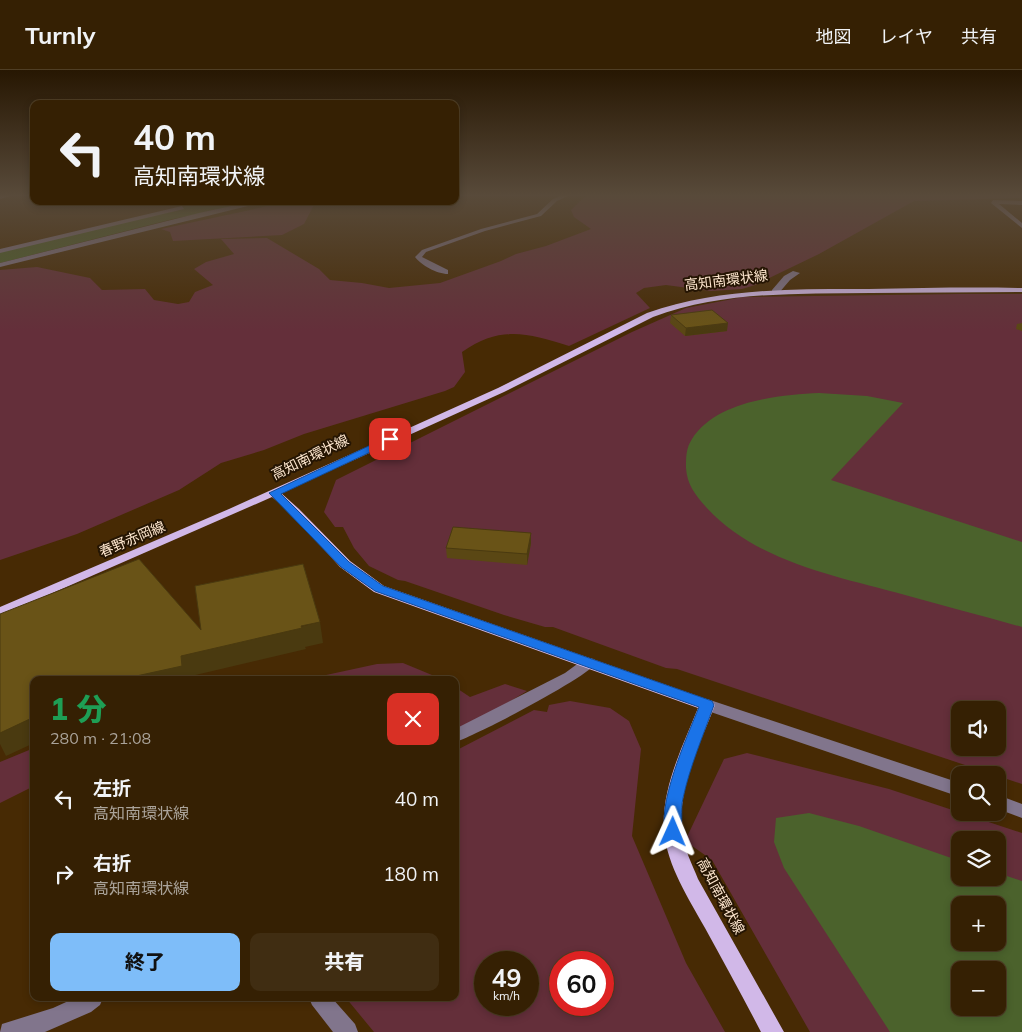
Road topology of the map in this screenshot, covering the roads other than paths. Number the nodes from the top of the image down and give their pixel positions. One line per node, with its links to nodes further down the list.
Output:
1 (44, 241): 4 (street)
2 (95, 241): 5 (street)
3 (452, 241): 6 (street)
4 (0, 251)
5 (0, 265)
6 (445, 272)
7 (796, 272): 9 (street)
8 (1022, 290): 9 (main road, 高知南環状線)
9 (775, 292): 10 (main road, 高知南環状線)
10 (274, 493): 11 (main road, 春野赤岡線); 12 (main road, 高知南環状線)
11 (0, 612)
12 (589, 663): 13 (main road, 高知南環状線); 14 (street)
13 (707, 705): 15 (street); 22 (main road, 高知南環状線)
14 (459, 734)
15 (951, 787)
16 (1006, 805): 17 (street)
17 (1022, 810)
18 (88, 1001): 20 (street)
19 (321, 1001): 21 (street)
20 (10, 1032)
21 (347, 1032)
22 (773, 1032)

